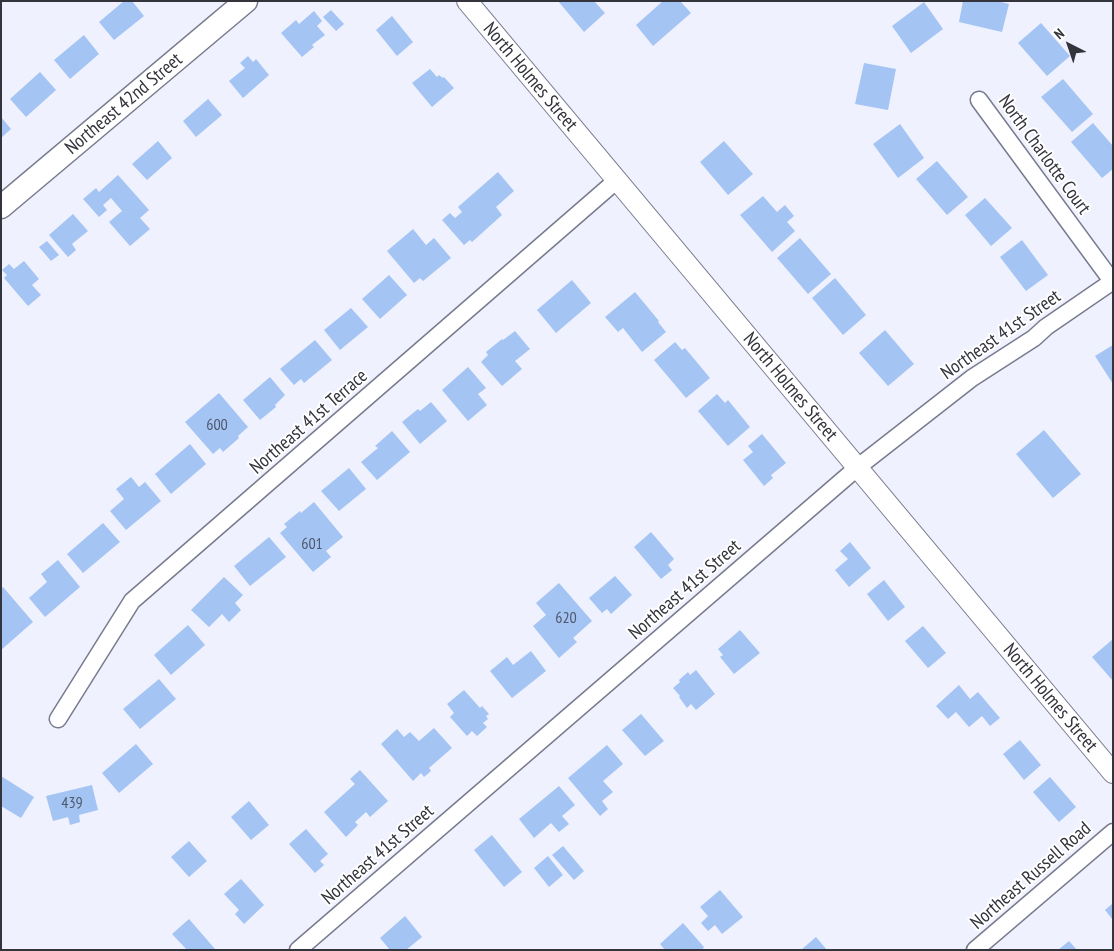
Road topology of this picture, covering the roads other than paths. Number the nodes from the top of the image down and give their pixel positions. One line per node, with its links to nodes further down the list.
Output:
1 (246, 1): 5 (main road, Northeast 42nd Street)
2 (467, 1): 4 (street, North Holmes Street)
3 (979, 100): 6 (street, North Charlotte Court)
4 (617, 180): 7 (street, North Holmes Street); 8 (street, Northeast 41st Terrace)
5 (1, 207)
6 (1112, 281): 7 (street, Northeast 41st Street)
7 (858, 468): 9 (street, North Holmes Street); 11 (street, Northeast 41st Street)
8 (58, 719)
9 (1113, 773)
10 (1113, 832): 12 (street, Northeast Russell Road)
11 (298, 950)
12 (975, 950)

